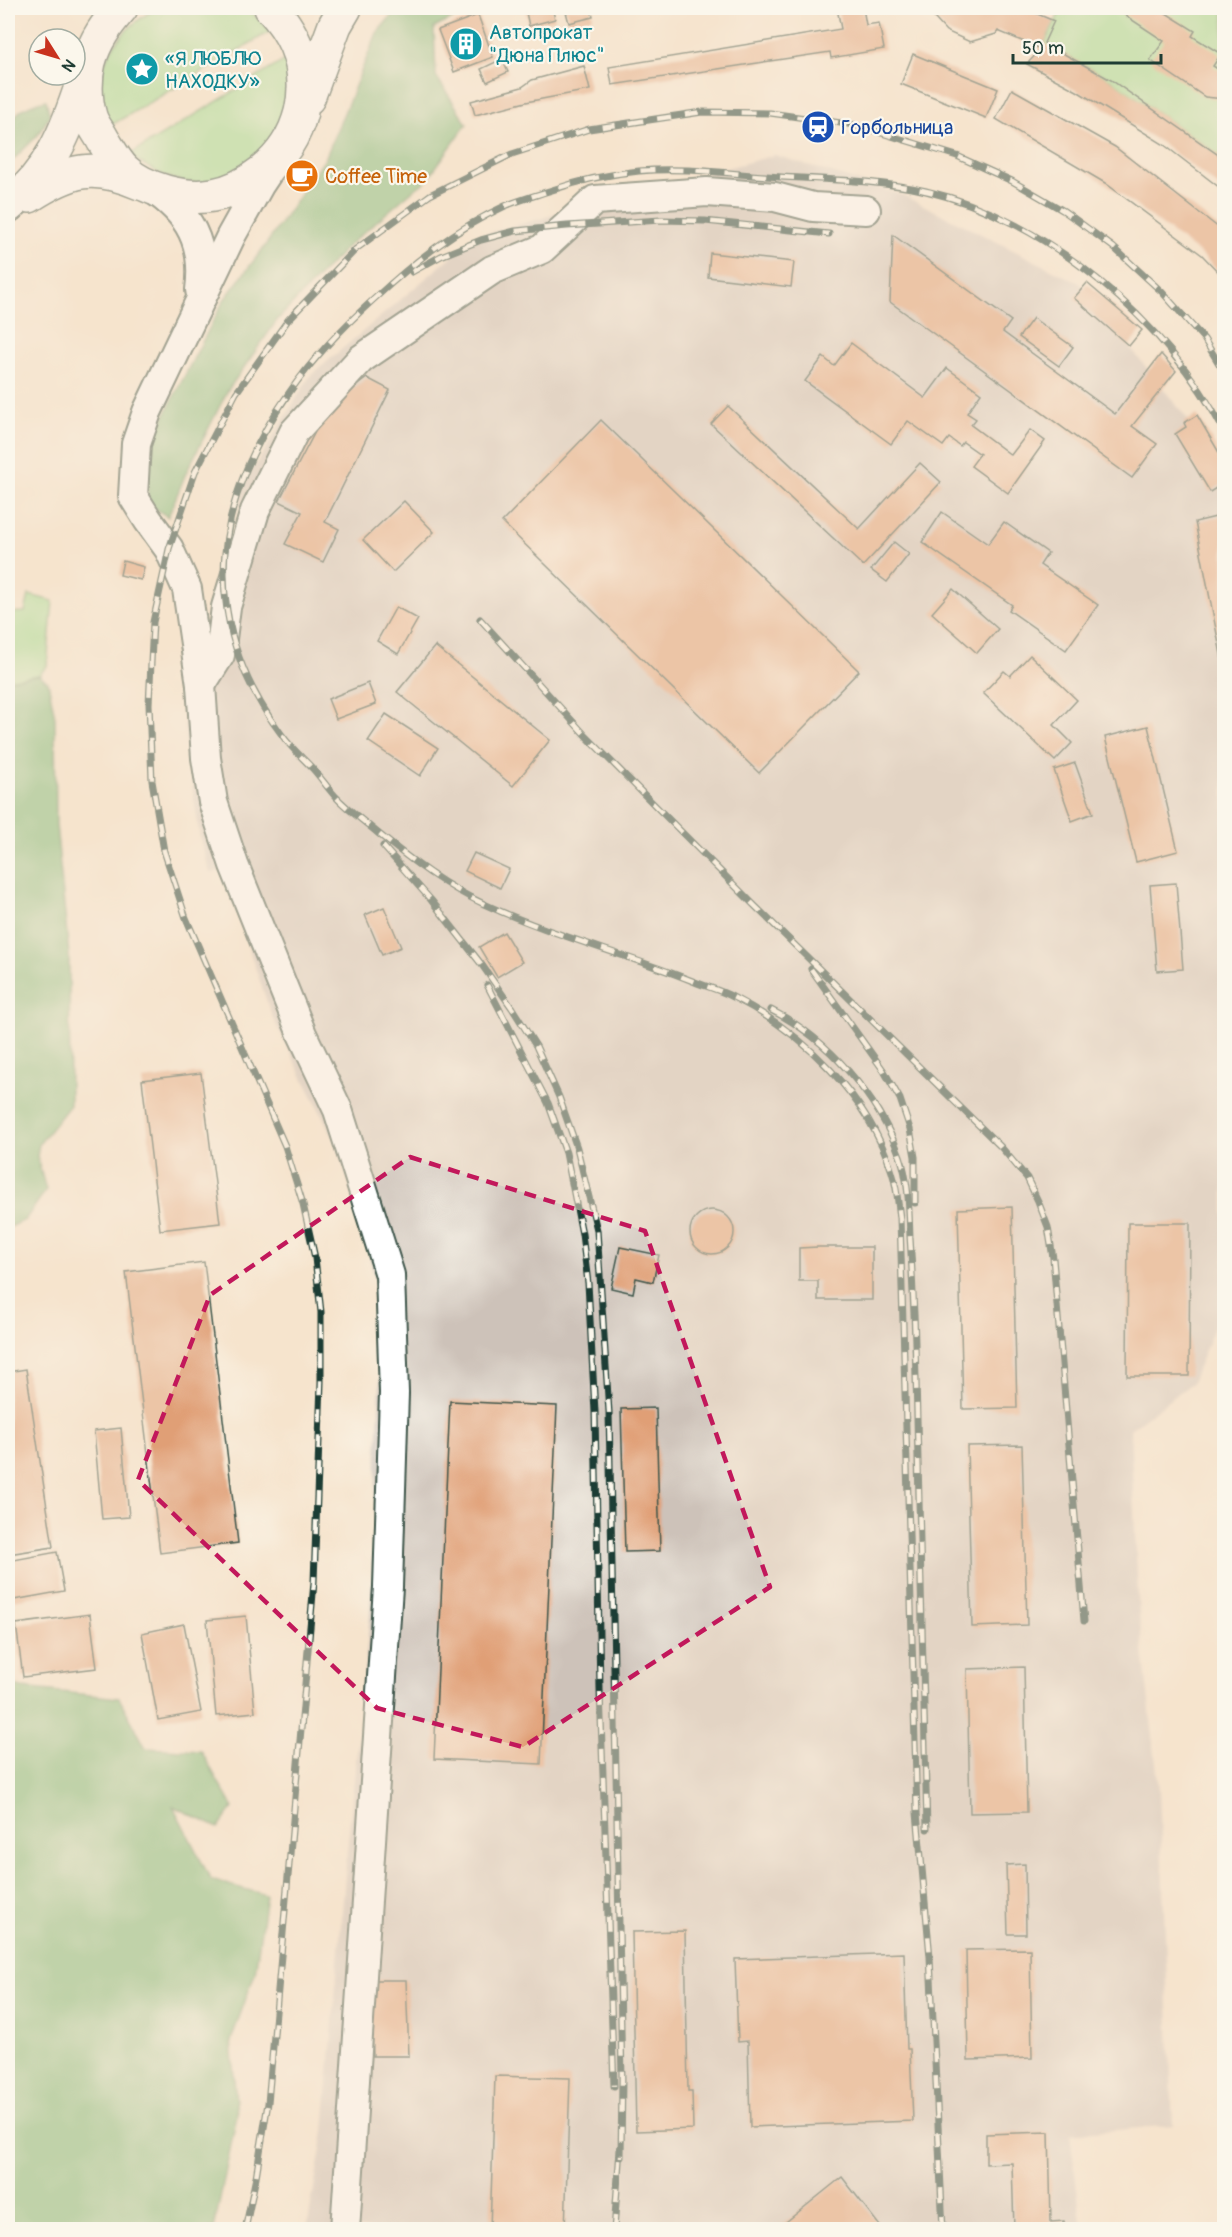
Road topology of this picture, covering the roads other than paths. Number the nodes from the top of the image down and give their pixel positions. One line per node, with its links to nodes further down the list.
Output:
1 (271, 8): 5 (main road)
2 (345, 8): 5 (main road)
3 (112, 15): 4 (main road)
4 (89, 62): 7 (main road); 8 (main road)
5 (297, 128): 6 (main road)
6 (277, 160): 7 (main road); 10 (street)
7 (150, 187): 8 (main road); 10 (street)
8 (8, 208)
9 (866, 210): 11 (street)
10 (191, 318): 11 (street)
11 (201, 685): 12 (street)
12 (345, 2229)

